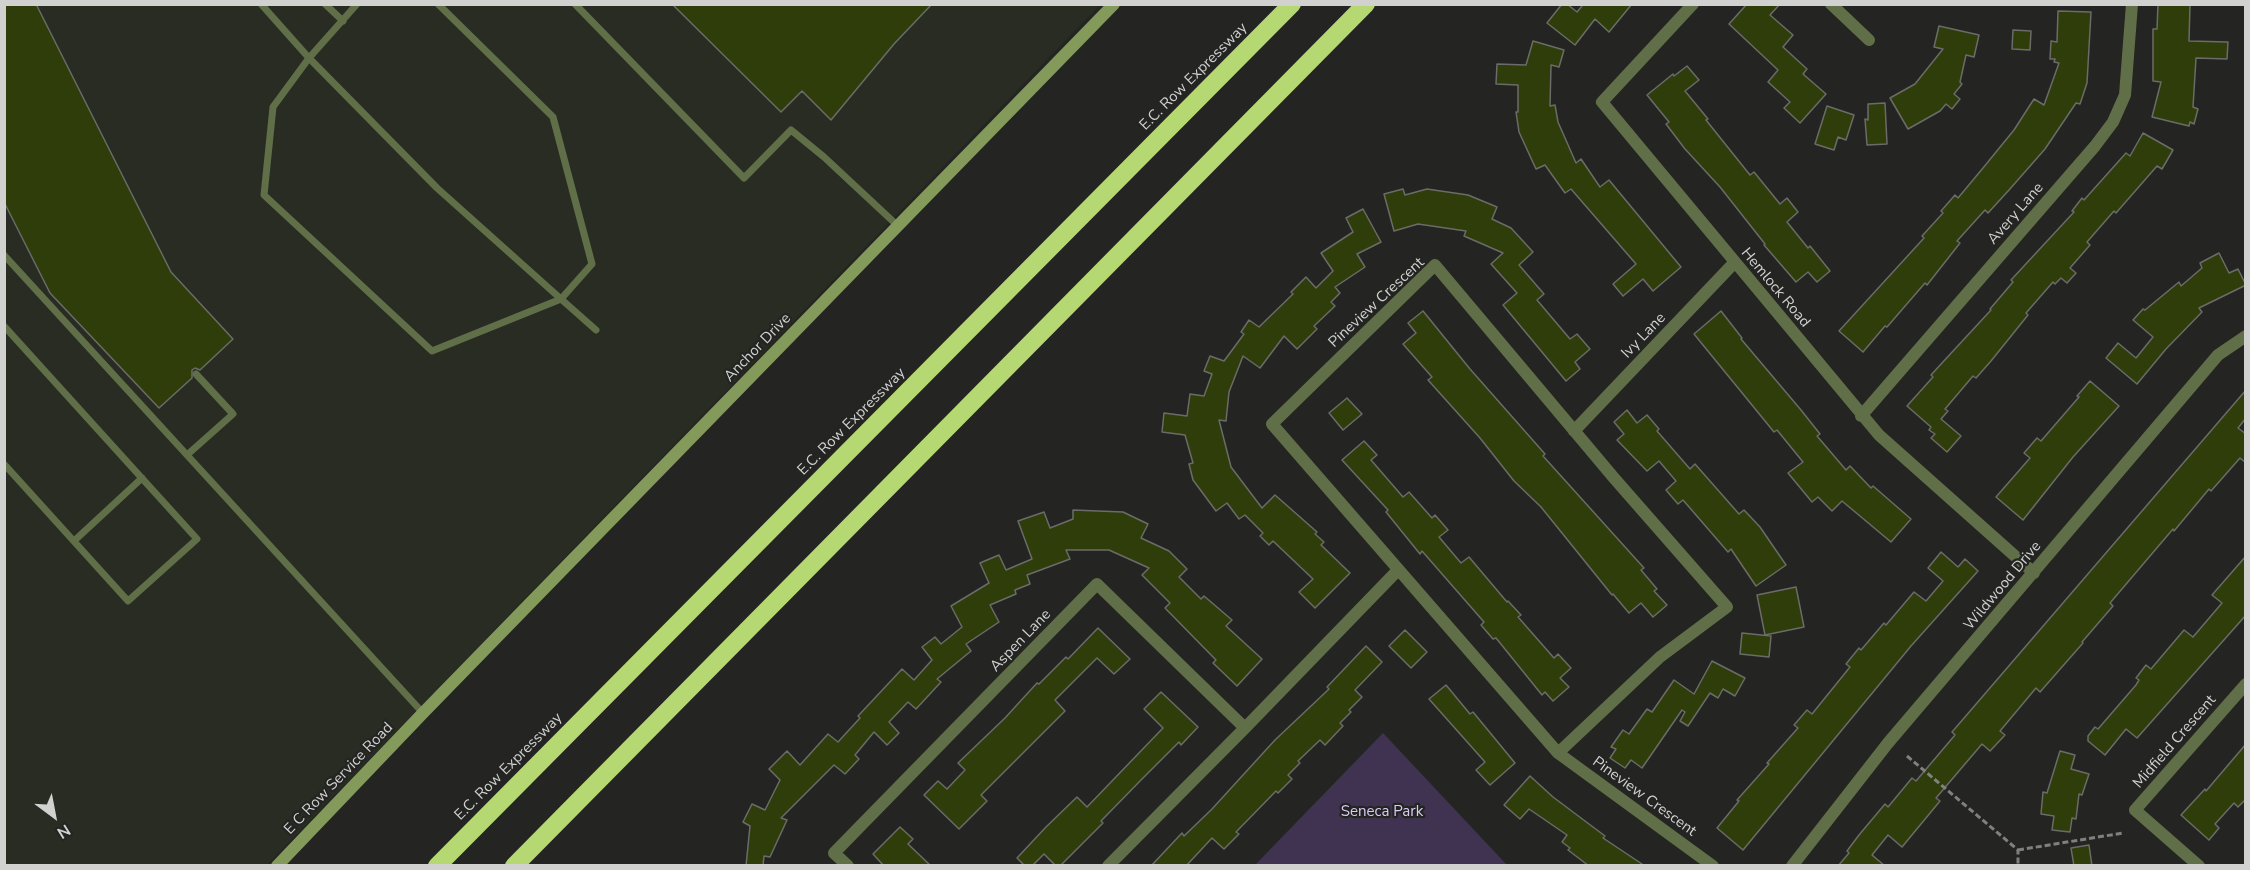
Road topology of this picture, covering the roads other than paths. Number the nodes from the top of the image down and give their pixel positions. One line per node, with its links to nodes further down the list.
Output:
1 (261, 4): 14 (lane)
2 (325, 4): 12 (lane)
3 (357, 4): 12 (lane)
4 (438, 4): 18 (lane)
5 (575, 4): 15 (lane)
6 (1114, 4): 15 (street, Anchor Drive)
7 (1292, 4): 36 (highway, E.C. Row Expressway)
8 (1366, 4): 37 (highway)
9 (1693, 4): 17 (street, Hemlock Road)
10 (1831, 4): 13 (street)
11 (2132, 4): 23 (street, Avery Lane)
12 (343, 21): 14 (lane)
13 (1869, 40)
14 (309, 58): 18 (lane); 18 (lane)
15 (898, 226): 32 (street, Anchor Drive)
16 (4, 255): 25 (lane)
17 (1734, 262): 23 (street, Hemlock Road); 24 (street, Ivy Lane)
18 (561, 299): 20 (lane)
19 (4, 326): 27 (lane)
20 (596, 330)
21 (2246, 336): 30 (street, Wildwood Drive)
22 (196, 374): 25 (lane)
23 (1861, 416): 30 (street, Hemlock Road)
24 (1574, 431): 29 (street, Pineview Crescent); 34 (street, Pineview Crescent)
25 (188, 455): 32 (lane)
26 (4, 464): 28 (lane)
27 (142, 478): 28 (lane); 28 (lane)
28 (74, 541)
29 (1398, 570): 33 (street); 34 (street, Pineview Crescent)
30 (2034, 573): 41 (street, Wildwood Drive)
31 (2246, 684): 42 (street, Midfield Crescent)
32 (423, 713): 35 (street, E C Row Service Road)
33 (1245, 728): 38 (street, Aspen Lane); 39 (street)
34 (1557, 753): 40 (street, Pineview Crescent)
35 (277, 866)
36 (437, 866)
37 (514, 866)
38 (848, 866)
39 (1108, 866)
40 (1713, 866)
41 (1792, 866)
42 (2199, 866)

